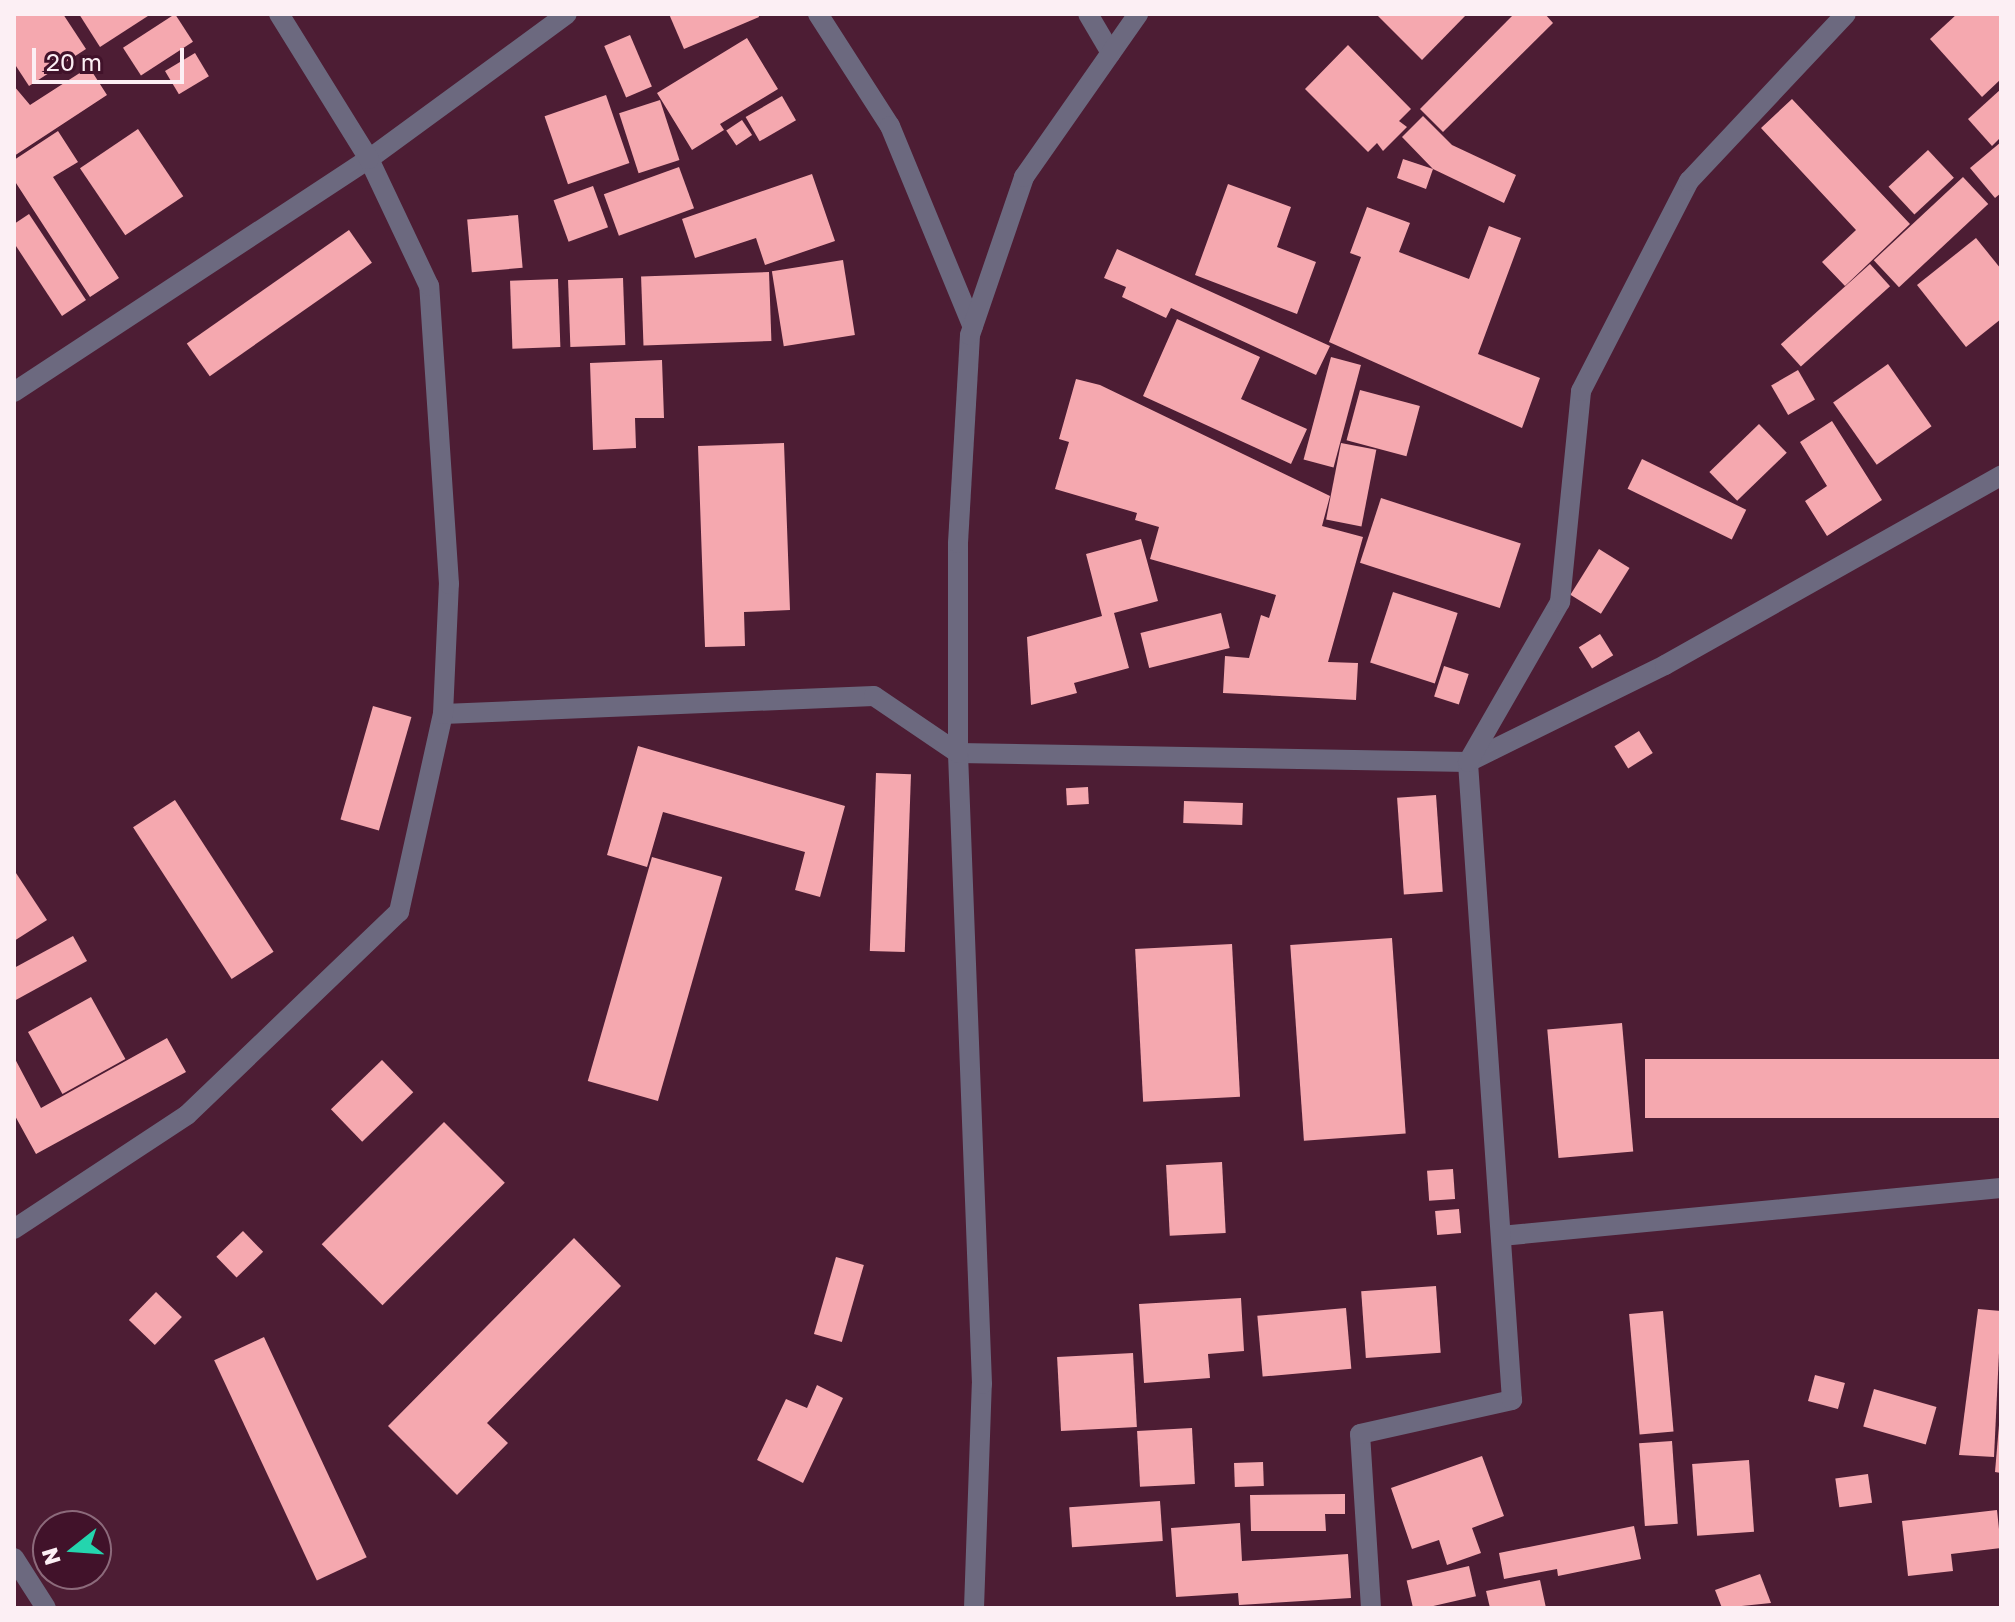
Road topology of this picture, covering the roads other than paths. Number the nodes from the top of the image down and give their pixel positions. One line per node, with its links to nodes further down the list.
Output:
1 (279, 14): 8 (street)
2 (567, 14): 8 (street)
3 (818, 14): 9 (street)
4 (1088, 14): 7 (street)
5 (1138, 14): 7 (street)
6 (1846, 14): 14 (street)
7 (1111, 53): 9 (street)
8 (369, 159): 10 (street); 12 (street)
9 (973, 327): 13 (street)
10 (14, 392)
11 (2001, 476): 14 (street)
12 (443, 714): 13 (street); 16 (street)
13 (958, 753): 14 (street); 20 (street)
14 (1468, 762): 17 (street)
15 (2001, 1188): 17 (street)
16 (14, 1229)
17 (1501, 1236): 21 (street)
18 (14, 1558): 19 (street)
19 (46, 1608)
20 (974, 1608)
21 (1371, 1608)

